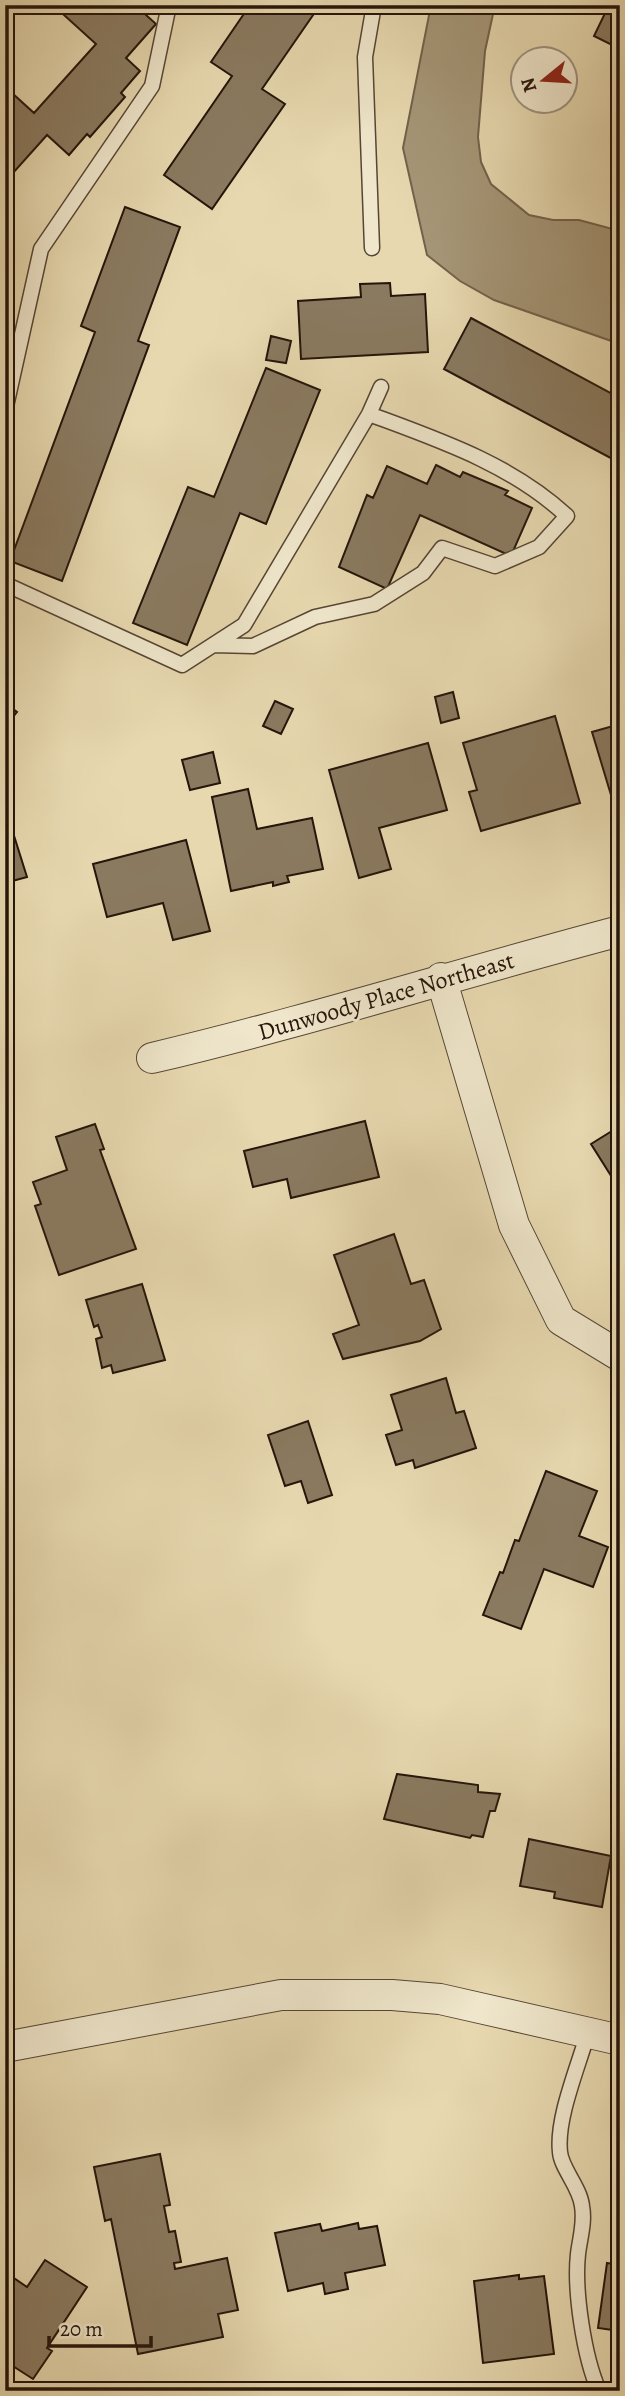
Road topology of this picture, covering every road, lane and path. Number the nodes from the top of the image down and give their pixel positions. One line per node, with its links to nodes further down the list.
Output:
1 (169, 5): 5 (lane)
2 (374, 5): 3 (lane)
3 (372, 248)
4 (381, 387): 6 (lane)
5 (5, 411)
6 (369, 414): 8 (lane); 8 (lane)
7 (5, 584): 8 (lane)
8 (213, 645)
9 (620, 931): 10 (street, Dunwoody Place Northeast)
10 (441, 978): 11 (street, Dunwoody Place Northeast); 12 (street)
11 (152, 1058)
12 (620, 1356)
13 (588, 2032): 14 (street); 15 (street); 16 (lane)
14 (620, 2040)
15 (5, 2047)
16 (599, 2391)

